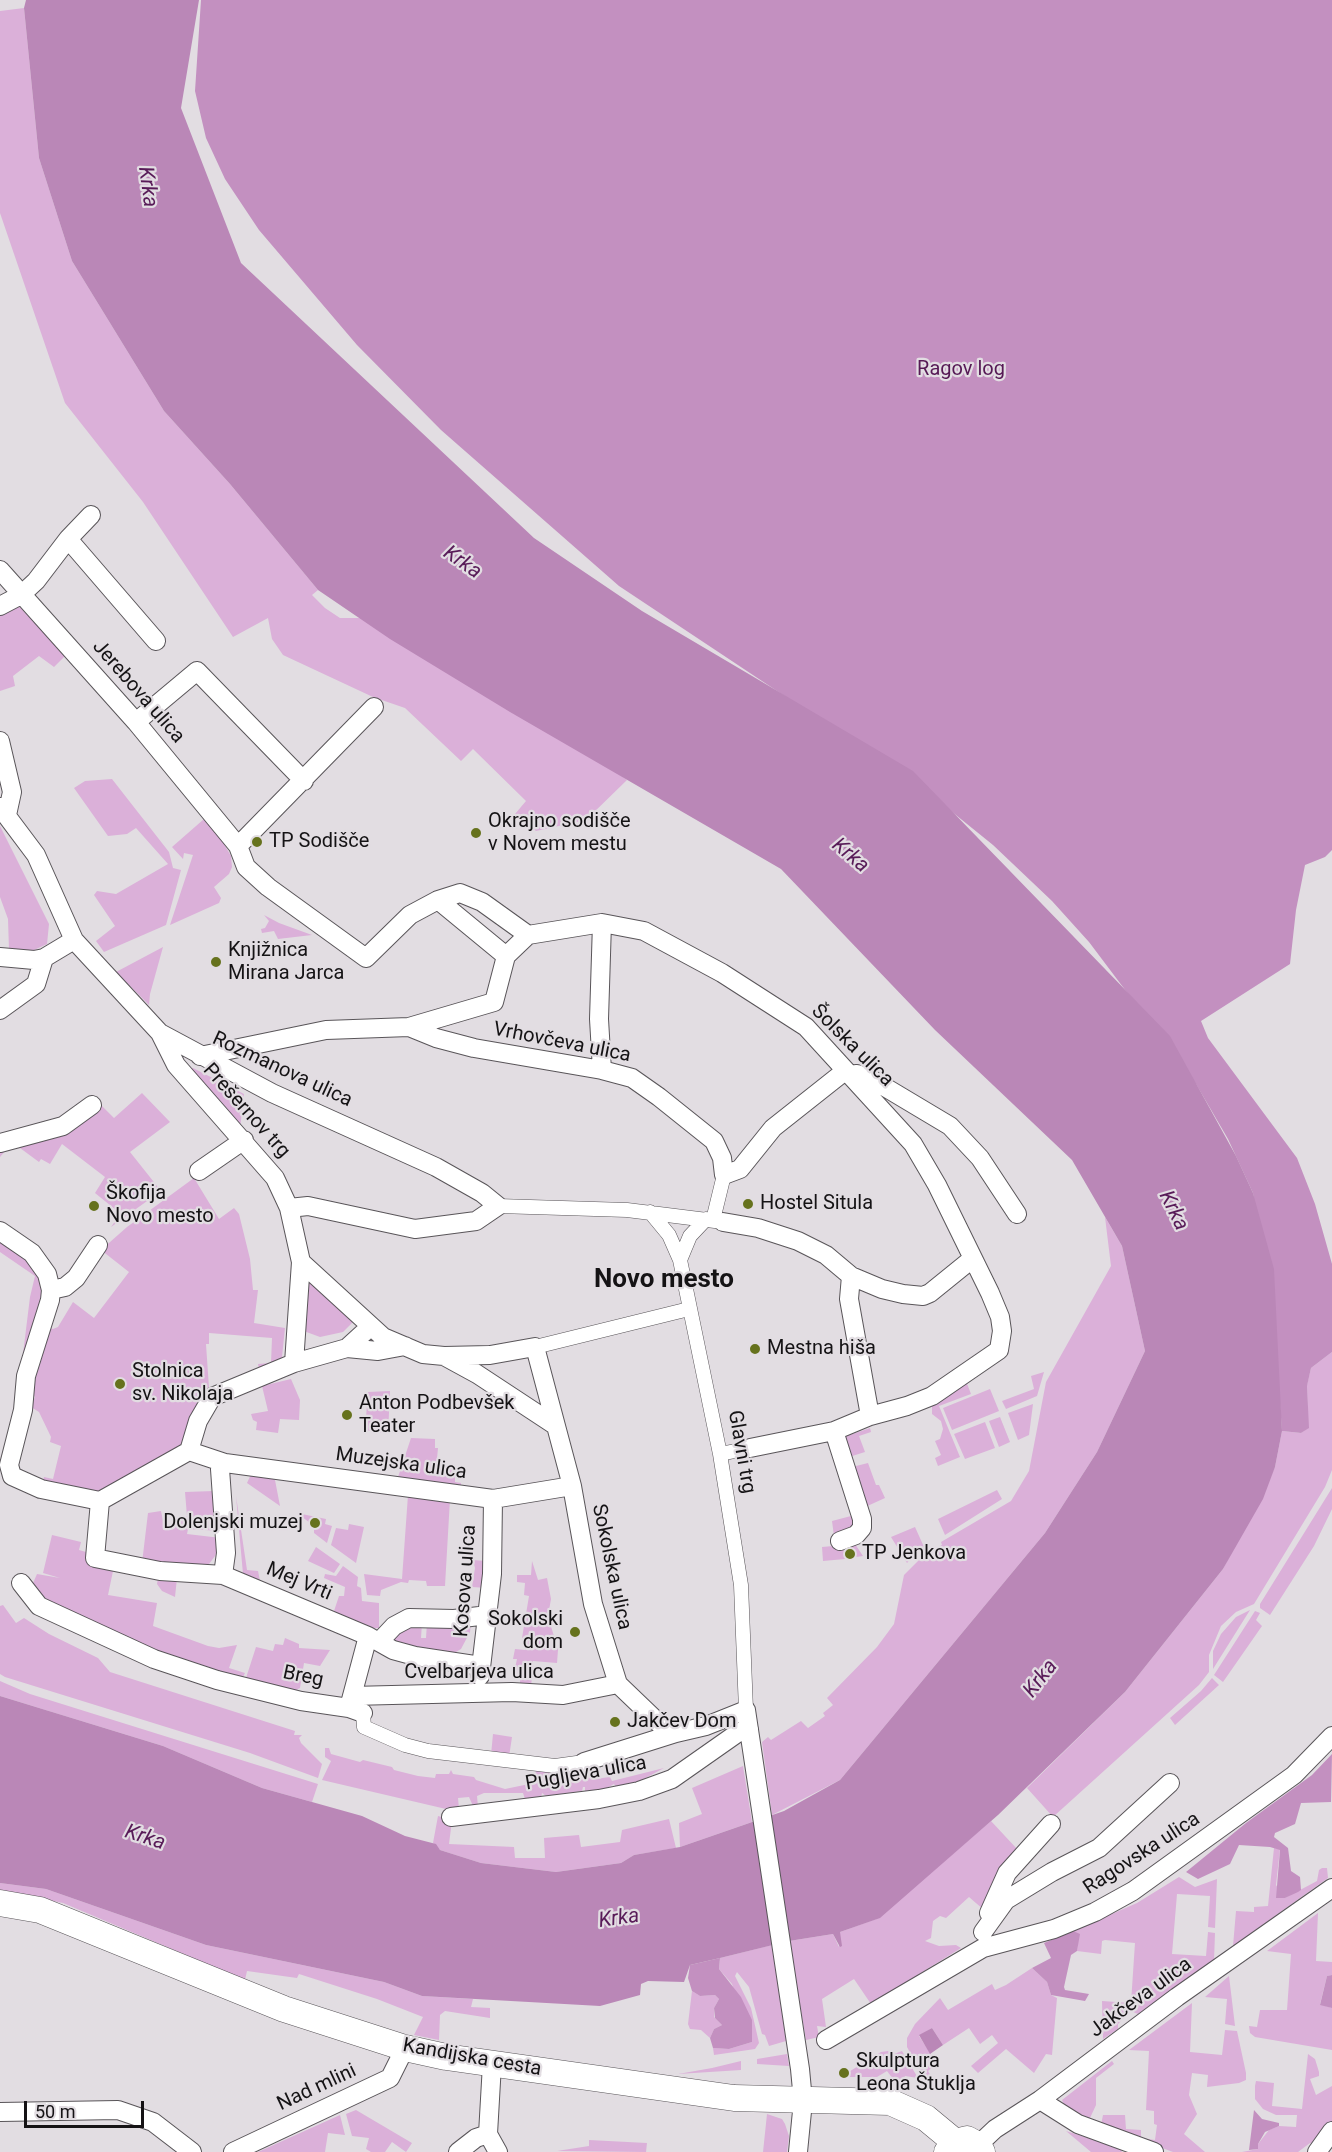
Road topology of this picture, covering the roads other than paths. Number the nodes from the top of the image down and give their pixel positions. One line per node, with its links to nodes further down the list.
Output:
1 (91, 515): 2 (street)
2 (68, 539): 4 (street); 6 (street)
3 (0, 570): 4 (street, Jerebova ulica)
4 (21, 595): 5 (street); 8 (street, Jerebova ulica)
5 (0, 606)
6 (156, 641)
7 (374, 708): 10 (street)
8 (136, 722): 10 (street); 12 (street, Jerebova ulica)
9 (0, 741): 11 (street)
10 (304, 781): 12 (street)
11 (3, 811): 16 (street, Rozmanova ulica)
12 (238, 846): 13 (street, Jerebova ulica)
13 (438, 900): 15 (street); 17 (street)
14 (602, 923): 15 (street, Šolska ulica); 24 (street); 25 (street, Šolska ulica)
15 (528, 935): 17 (street)
16 (74, 940): 19 (street); 22 (street, Rozmanova ulica)
17 (506, 956): 21 (street)
18 (0, 957): 19 (street)
19 (45, 957): 20 (street)
20 (0, 1010)
21 (409, 1027): 23 (street); 24 (street, Vrhovčeva ulica)
22 (160, 1033): 23 (street, Rozmanova ulica); 27 (street, Prešernov trg)
23 (200, 1056): 31 (street, Rozmanova ulica)
24 (602, 1070): 30 (street, Vrhovčeva ulica)
25 (847, 1073): 30 (street); 34 (street); 38 (street, Šolska ulica)
26 (92, 1105): 28 (street)
27 (244, 1140): 29 (street); 32 (street, Prešernov trg)
28 (0, 1143)
29 (199, 1172)
30 (724, 1176): 35 (street, Vrhovčeva ulica)
31 (498, 1206): 32 (street); 33 (street)
32 (290, 1208): 40 (street, Prešernov trg)
33 (650, 1212): 35 (street); 39 (street, Glavni trg)
34 (1017, 1214)
35 (714, 1221): 39 (street); 41 (street)
36 (0, 1231): 42 (street)
37 (98, 1245): 42 (street)
38 (972, 1259): 41 (street); 50 (street, Šolska ulica)
39 (680, 1260): 43 (street, Glavni trg)
40 (301, 1262): 44 (street); 49 (street, Prešernov trg)
41 (851, 1276): 50 (street)
42 (51, 1290): 59 (street)
43 (689, 1309): 46 (street); 55 (street, Glavni trg)
44 (370, 1327): 45 (street); 47 (street)
45 (405, 1346): 47 (street); 48 (street)
46 (535, 1347): 48 (street); 51 (street, Sokolska ulica)
47 (347, 1348): 49 (street)
48 (444, 1356): 51 (street)
49 (294, 1363): 54 (street)
50 (870, 1416): 52 (street)
51 (556, 1426): 57 (street, Sokolska ulica)
52 (834, 1431): 53 (street); 60 (street)
53 (750, 1448): 55 (street)
54 (189, 1452): 56 (street, Muzejska ulica); 59 (street)
55 (720, 1454): 69 (street, Glavni trg)
56 (225, 1463): 58 (street, Muzejska ulica); 61 (street)
57 (572, 1486): 58 (street, Muzejska ulica); 66 (street, Sokolska ulica)
58 (493, 1499): 63 (street, Kosova ulica)
59 (100, 1500): 61 (street, Mej Vrti)
60 (840, 1541)
61 (223, 1575): 64 (street, Mej Vrti)
62 (21, 1583): 68 (street, Breg)
63 (488, 1615): 64 (street); 65 (street, Kosova ulica)
64 (373, 1639): 65 (street, Mej Vrti); 68 (street)
65 (481, 1666): 67 (street, Kosova ulica)
66 (618, 1684): 67 (street, Cvelbarjeva ulica); 71 (street, Sokolska ulica)
67 (478, 1692): 68 (street, Cvelbarjeva ulica)
68 (355, 1706): 73 (street)
69 (746, 1710): 70 (street, Glavni trg); 71 (street)
70 (749, 1729): 75 (street, Pugljeva ulica); 84 (street, Glavni trg)
71 (676, 1733): 73 (street)
72 (1332, 1736): 79 (street, Ragovska ulica)
73 (584, 1762)
74 (1170, 1783): 79 (street)
75 (451, 1817)
76 (1051, 1824): 79 (street)
77 (1332, 1888): 83 (street, Jakčeva ulica)
78 (0, 1903): 81 (main road, Kandijska cesta)
79 (983, 1940): 80 (street, Ragovska ulica)
80 (826, 2040)
81 (405, 2048): 82 (main road, Kandijska cesta); 90 (street, Nad mlini)
82 (492, 2064): 84 (main road, Kandijska cesta); 87 (street)
83 (1040, 2100): 88 (street, Jakčeva ulica); 94 (street)
84 (803, 2101): 88 (main road, Kandijska cesta); 93 (street, Glavni trg)
85 (0, 2112): 89 (street)
86 (1332, 2130): 95 (street)
87 (488, 2134): 91 (street); 92 (street)
88 (965, 2148)
89 (192, 2152)
90 (232, 2152)
91 (458, 2152)
92 (498, 2152)
93 (798, 2152)
94 (1154, 2152)
95 (1317, 2152)

